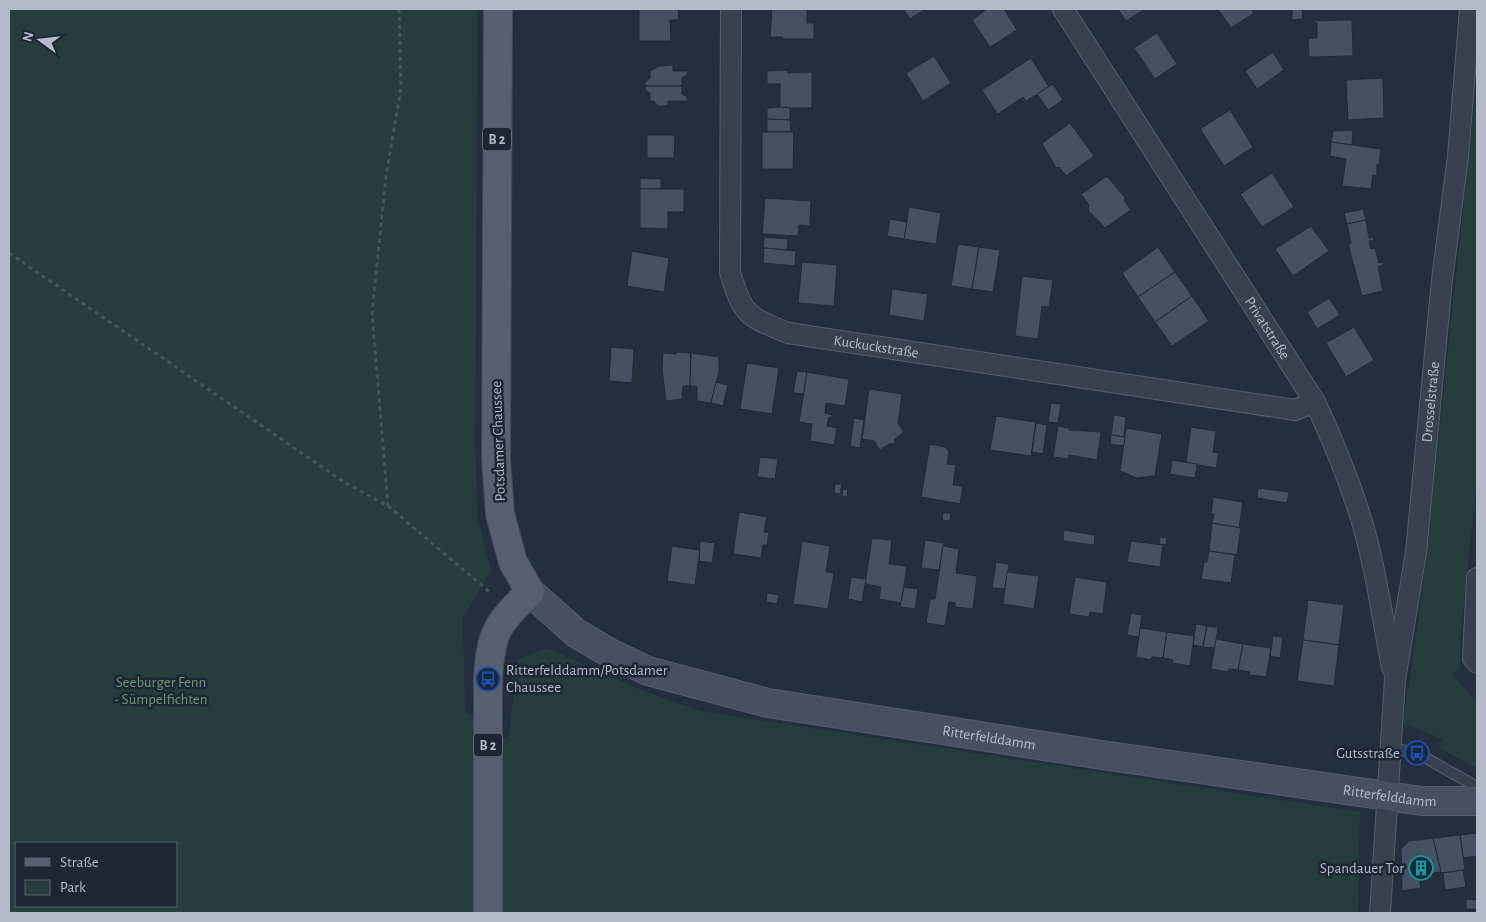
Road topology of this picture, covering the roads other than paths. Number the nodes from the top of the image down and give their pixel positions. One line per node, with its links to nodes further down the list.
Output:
1 (498, 9): 7 (main road, Potsdamer Chaussee / B 2)
2 (731, 9): 5 (street, Kuckuckstraße)
3 (1063, 9): 5 (street, Privatstraße)
4 (1470, 9): 9 (street, Drosselstraße)
5 (1315, 402): 9 (street, Privatstraße)
6 (1477, 578): 8 (street)
7 (530, 592): 12 (main road, Ritterfelddamm); 14 (main road, B 2)
8 (1477, 663)
9 (1395, 680): 10 (street, Drosselstraße)
10 (1390, 748): 11 (lane); 12 (street, Drosselstraße)
11 (1477, 787)
12 (1388, 796): 13 (main road, Ritterfelddamm); 15 (street)
13 (1477, 801)
14 (488, 913)
15 (1380, 913)

